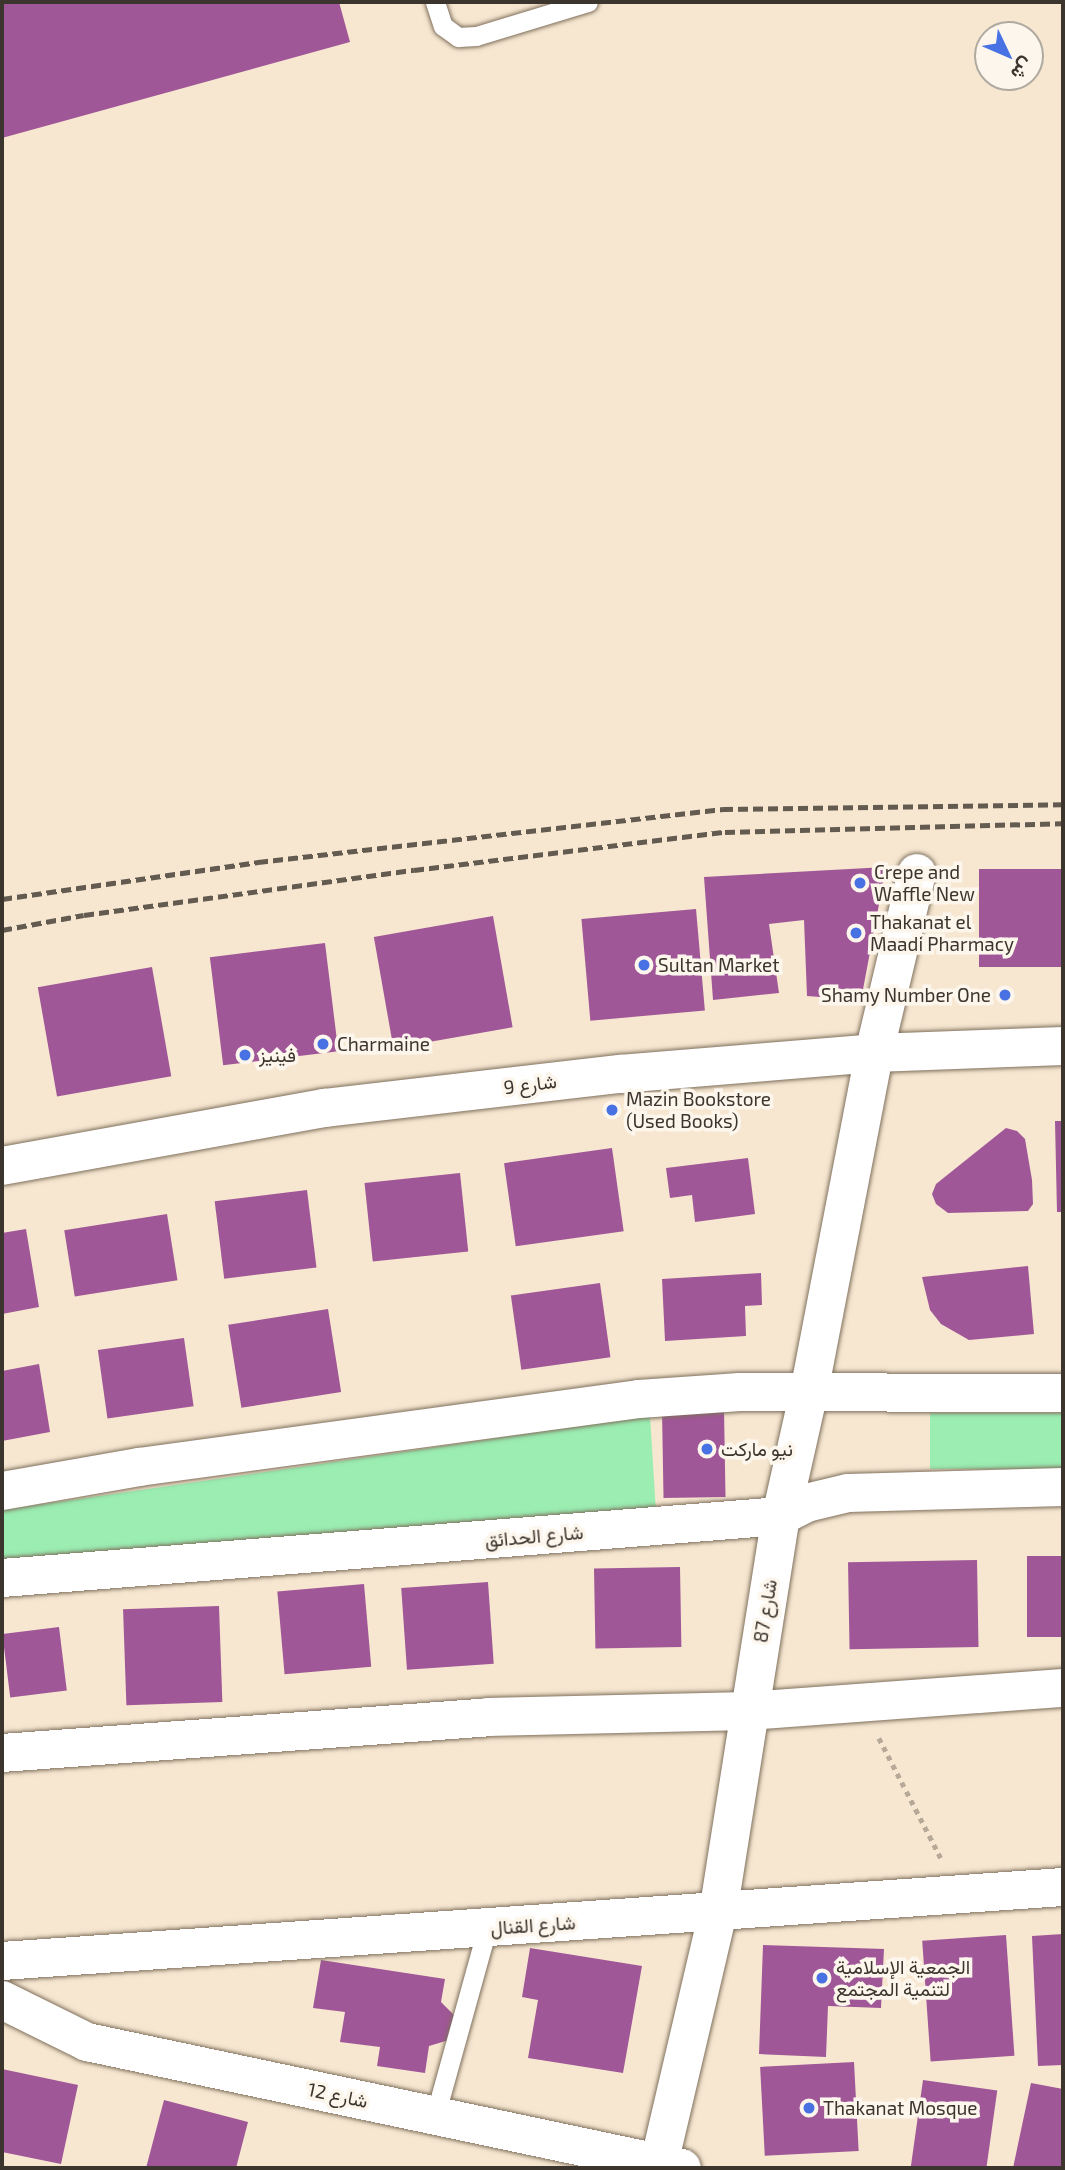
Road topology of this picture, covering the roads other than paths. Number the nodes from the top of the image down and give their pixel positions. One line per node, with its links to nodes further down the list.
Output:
1 (435, 2): 2 (lane)
2 (588, 2)
3 (917, 873): 5 (street, شارع 87)
4 (1063, 1046): 5 (street, شارع 9)
5 (874, 1053): 6 (street, شارع 9); 7 (street, شارع 87)
6 (2, 1166)
7 (809, 1392): 8 (street); 10 (street); 11 (street, شارع 87)
8 (1063, 1393)
9 (1063, 1487): 11 (street, شارع الحدائق)
10 (2, 1491)
11 (781, 1516): 12 (street, شارع الحدائق); 14 (street, شارع 87)
12 (2, 1578)
13 (1063, 1688): 14 (street)
14 (748, 1711): 15 (street); 17 (street, شارع 87)
15 (2, 1753)
16 (1063, 1887): 17 (street, شارع القنال)
17 (718, 1913): 18 (street, شارع القنال); 22 (street, شارع 87)
18 (488, 1928): 19 (street, شارع القنال); 21 (lane)
19 (2, 1961)
20 (2, 2000): 21 (street, شارع 12)
21 (435, 2116): 22 (street, شارع 12)
22 (666, 2166)

